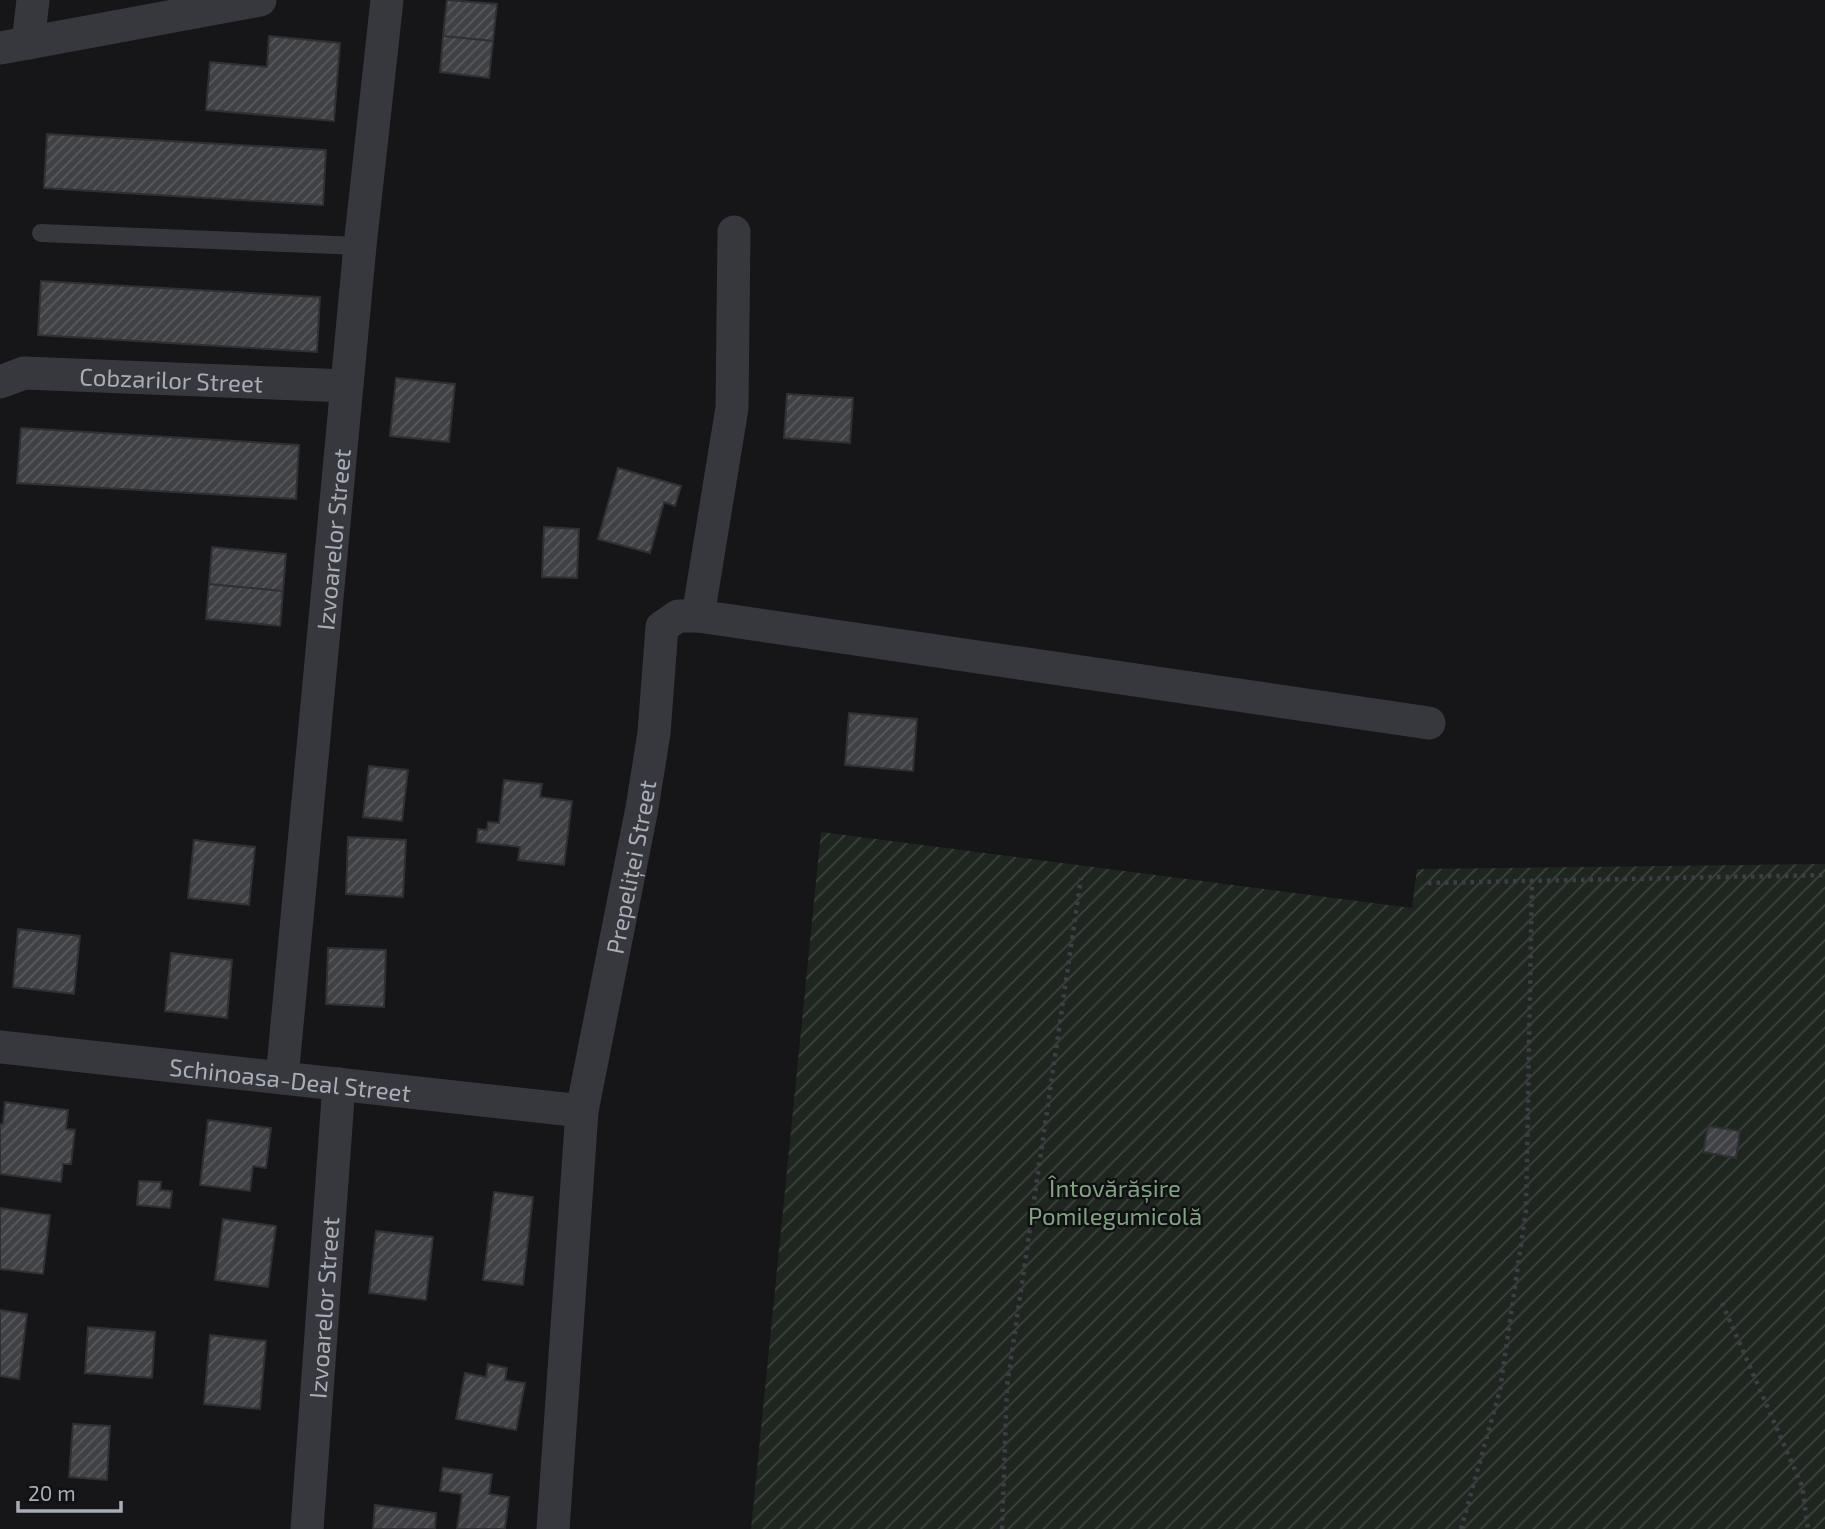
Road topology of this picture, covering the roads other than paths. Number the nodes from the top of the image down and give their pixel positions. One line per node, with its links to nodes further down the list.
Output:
1 (33, 0): 4 (street)
2 (260, 0): 4 (street)
3 (387, 0): 7 (street, Izvoarelor Street)
4 (14, 45)
5 (734, 232): 10 (street)
6 (41, 233): 7 (lane)
7 (360, 246): 9 (street, Izvoarelor Street)
8 (0, 382): 9 (street, Cobzarilor Street)
9 (347, 386): 13 (street, Izvoarelor Street)
10 (698, 616): 11 (street); 15 (street, Prepeliței Street)
11 (1429, 723)
12 (0, 1047): 13 (street, Schinoasa-Deal Street)
13 (282, 1079): 14 (street, Schinoasa-Deal Street)
14 (339, 1084): 15 (street, Schinoasa-Deal Street); 16 (street, Izvoarelor Street)
15 (582, 1111): 17 (street, Prepeliței Street)
16 (307, 1529)
17 (553, 1529)

